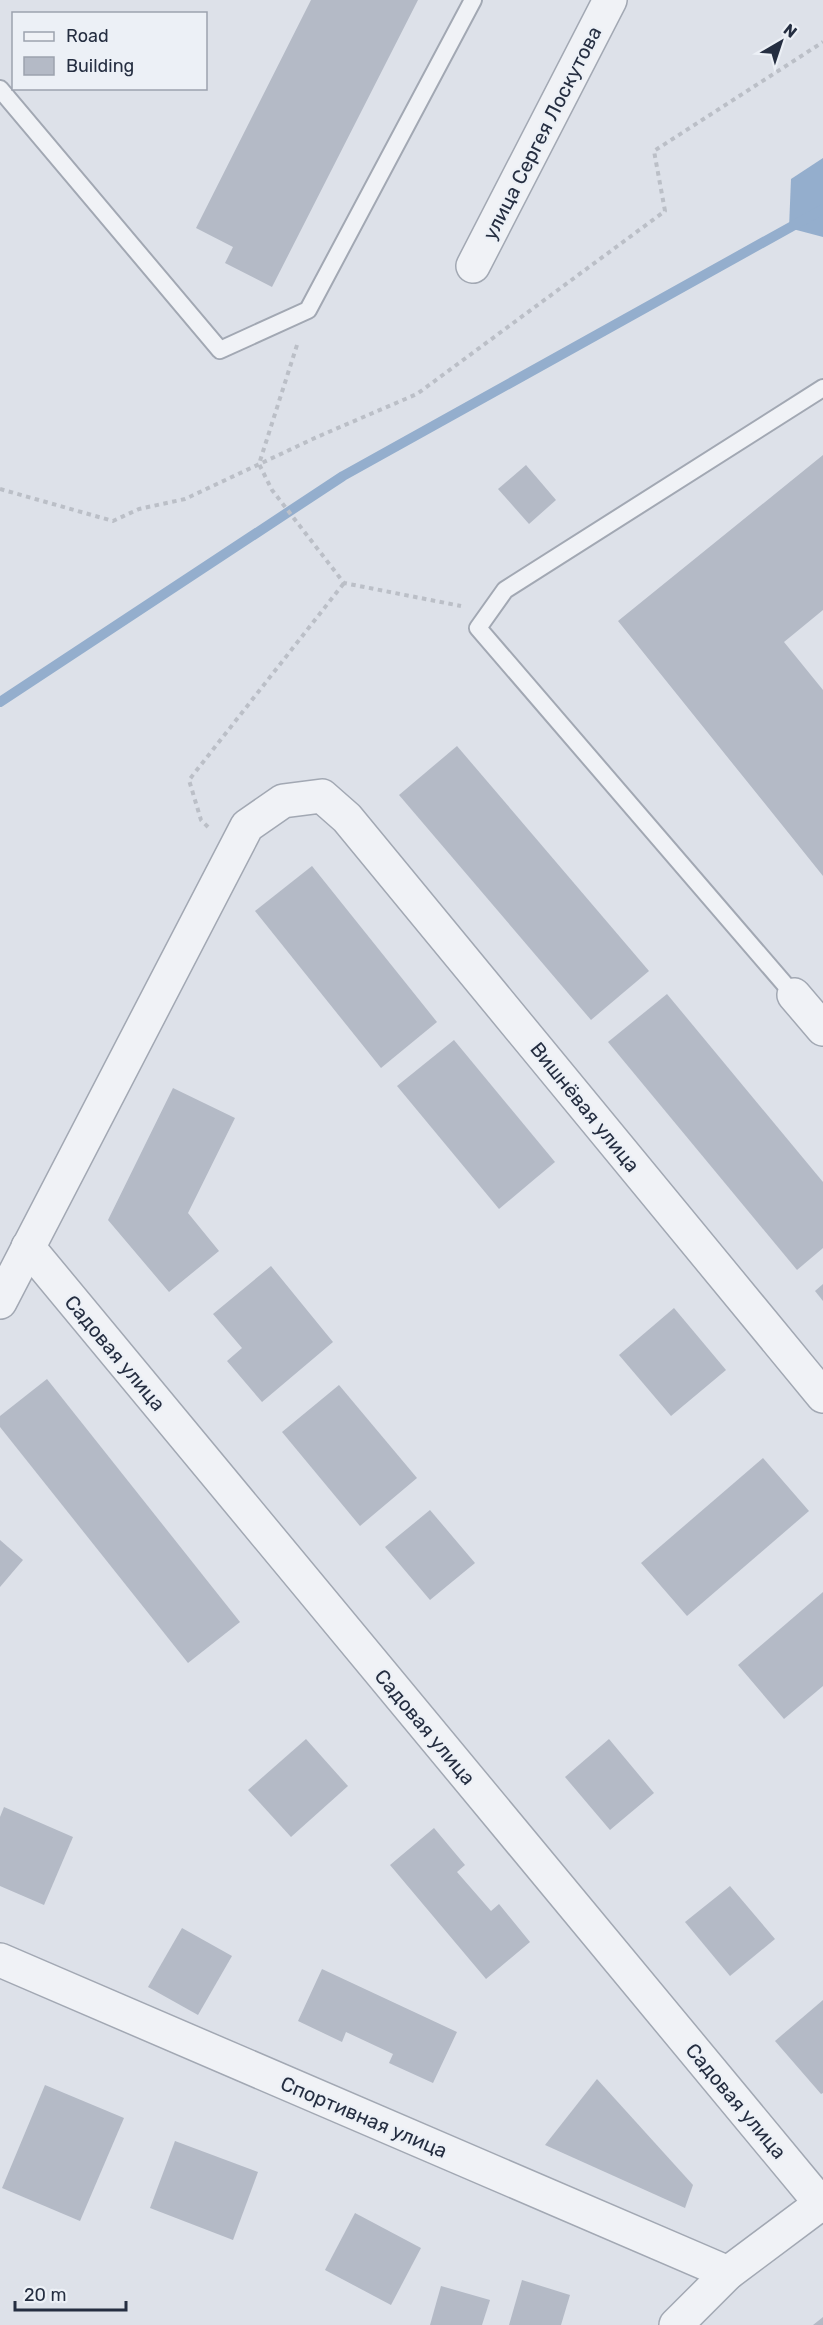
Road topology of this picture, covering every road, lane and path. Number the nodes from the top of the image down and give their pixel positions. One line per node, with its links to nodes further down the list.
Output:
1 (473, 0): 6 (lane)
2 (610, 0): 5 (street, улица Сергея Лоскутова)
3 (823, 42): 8 (path)
4 (0, 89): 6 (lane)
5 (473, 266)
6 (308, 310): 8 (path)
7 (823, 388): 11 (lane)
8 (259, 464): 9 (path); 10 (path)
9 (0, 489)
10 (344, 583): 11 (path); 12 (path)
11 (489, 612): 13 (lane)
12 (233, 853): 15 (street, Вишнёвая улица); 17 (street, Вишнёвая улица)
13 (794, 995): 14 (street)
14 (823, 1029)
15 (28, 1247): 16 (street, Вишнёвая улица); 19 (street, Садовая улица)
16 (0, 1302)
17 (823, 1396)
18 (0, 1960): 20 (street, Спортивная улица)
19 (822, 2204): 20 (street)
20 (728, 2274): 21 (street)
21 (676, 2325)

